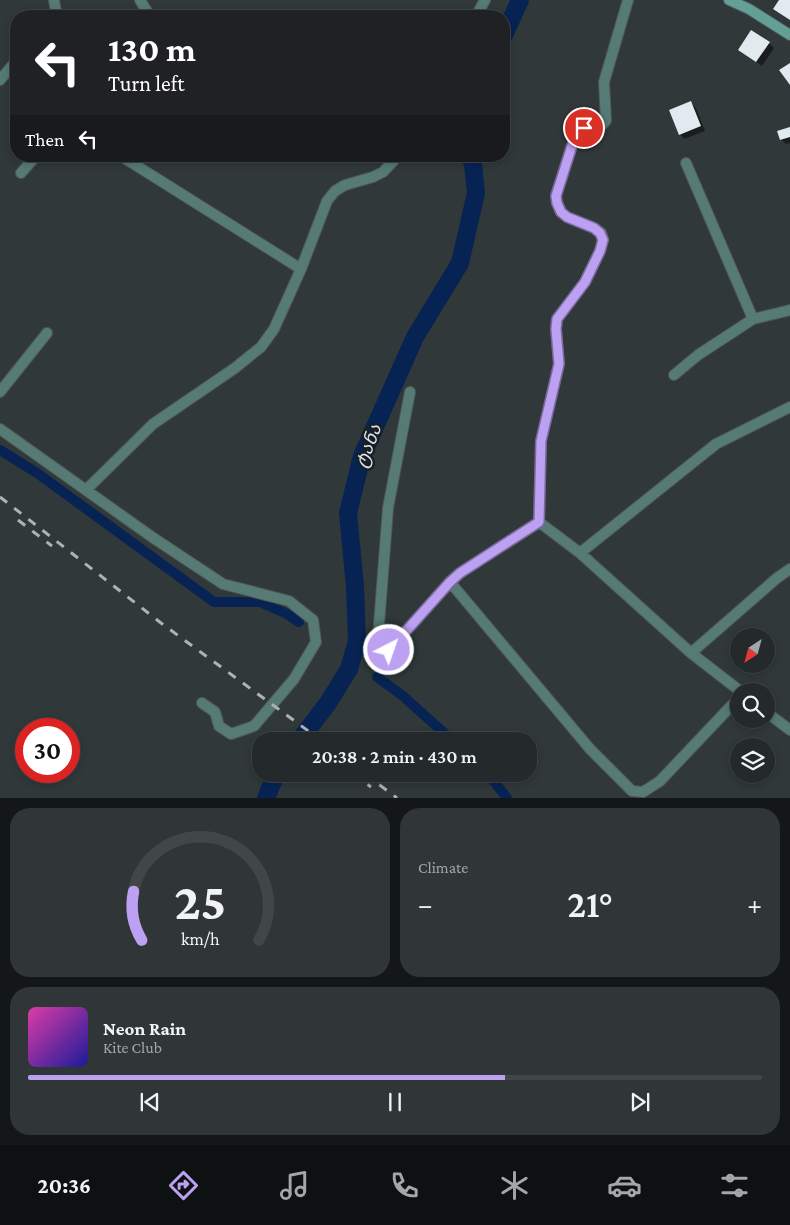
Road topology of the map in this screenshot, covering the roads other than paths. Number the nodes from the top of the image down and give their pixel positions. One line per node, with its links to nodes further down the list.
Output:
1 (628, 0): 21 (street)
2 (729, 0): 3 (main road)
3 (790, 35)
4 (10, 68): 5 (street)
5 (0, 80)
6 (31, 162): 10 (street)
7 (131, 162): 11 (street)
8 (392, 162): 11 (street)
9 (686, 163): 13 (street)
10 (21, 173)
11 (301, 269): 20 (street)
12 (790, 310): 13 (street)
13 (753, 320): 15 (street)
14 (47, 333): 16 (street)
15 (674, 375)
16 (0, 392)
17 (410, 392): 24 (street)
18 (790, 407): 22 (street)
19 (0, 429): 20 (street)
20 (86, 490): 27 (street)
21 (539, 522): 22 (street); 24 (street)
22 (580, 553): 25 (street)
23 (790, 569): 25 (street)
24 (450, 582): 28 (street)
25 (691, 653): 26 (street)
26 (730, 683)
27 (202, 703)
28 (730, 707)
29 (775, 719): 30 (street)
30 (790, 730)

